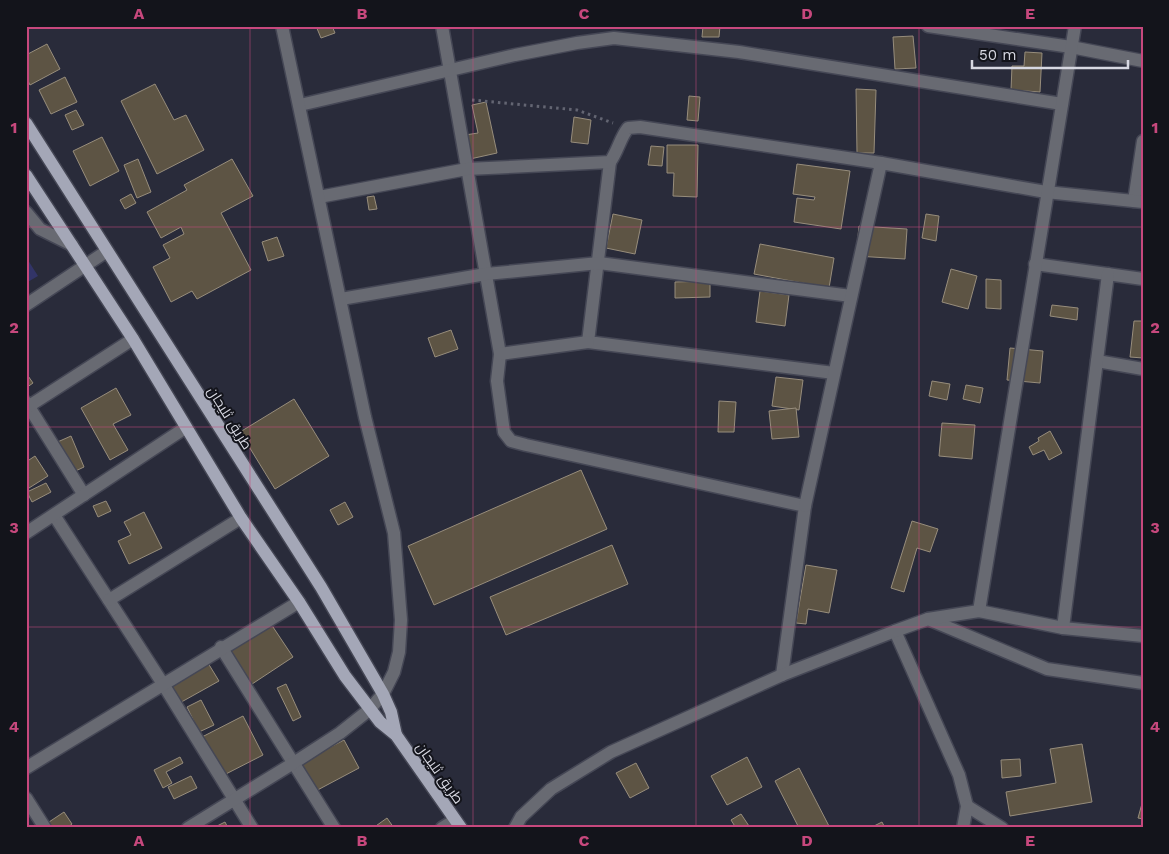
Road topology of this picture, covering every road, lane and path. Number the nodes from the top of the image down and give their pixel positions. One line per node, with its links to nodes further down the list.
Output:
1 (282, 26): 10 (street)
2 (442, 26): 7 (street)
3 (928, 26): 5 (street)
4 (1075, 26): 5 (street)
5 (1071, 47): 6 (street); 9 (street)
6 (1143, 61)
7 (450, 71): 8 (street); 9 (street); 10 (street)
8 (455, 98): 12 (path); 16 (street)
9 (1062, 104): 18 (street)
10 (300, 105): 19 (street)
11 (26, 123): 23 (main road, طريق ثليجان)
12 (628, 128): 14 (street); 15 (street)
13 (1143, 141): 20 (street)
14 (610, 162): 16 (street); 24 (street)
15 (881, 163): 18 (street); 30 (street)
16 (467, 169): 19 (street); 27 (street)
17 (26, 174): 22 (main road, طريق ثليجان)
18 (1046, 192): 20 (street); 25 (street)
19 (319, 197): 31 (street)
20 (1138, 202)
21 (26, 212): 22 (street)
22 (72, 245): 26 (main road, طريق ثليجان)
23 (108, 251): 26 (street); 57 (main road, طريق ثليجان)
24 (599, 263): 27 (street); 30 (street); 34 (street)
25 (1035, 264): 28 (street); 48 (street)
26 (86, 266): 32 (street); 33 (main road, طريق ثليجان)
27 (486, 274): 31 (street); 35 (street)
28 (1108, 274): 29 (street); 36 (street)
29 (1143, 279)
30 (851, 296): 38 (street)
31 (341, 299): 57 (street)
32 (26, 305)
33 (133, 339): 39 (street); 40 (main road, طريق ثليجان)
34 (588, 342): 35 (street); 38 (street)
35 (500, 354): 42 (street)
36 (1097, 361): 37 (street); 50 (street)
37 (1143, 369)
38 (834, 374): 42 (street)
39 (27, 406): 41 (street)
40 (185, 428): 41 (street); 44 (main road, طريق ثليجان)
41 (84, 495): 43 (street)
42 (805, 506): 54 (street)
43 (54, 515): 45 (street); 46 (street)
44 (241, 518): 46 (street); 47 (main road, طريق ثليجان)
45 (26, 533)
46 (109, 600): 56 (street)
47 (299, 602): 53 (street); 58 (main road, طريق ثليجان)
48 (979, 611): 49 (street); 50 (street)
49 (928, 619): 51 (street); 55 (street)
50 (1063, 628): 52 (street)
51 (895, 631): 54 (street); 64 (street)
52 (1143, 636)
53 (221, 647): 56 (street); 60 (street)
54 (782, 675): 71 (street)
55 (1143, 683)
56 (163, 684): 61 (street); 63 (street)
57 (383, 694): 58 (street); 59 (main road, طريق ثليجان)
58 (369, 710): 59 (main road, طريق ثليجان); 60 (street)
59 (396, 734): 65 (main road, طريق ثليجان)
60 (292, 764): 63 (street); 69 (street)
61 (26, 768)
62 (26, 798): 66 (street)
63 (235, 798): 67 (street); 68 (street)
64 (967, 806): 72 (street); 73 (street)
65 (458, 824): 70 (street)
66 (44, 828)
67 (188, 828)
68 (252, 828)
69 (334, 828)
70 (442, 828)
71 (514, 828)
72 (964, 828)
73 (1002, 828)

